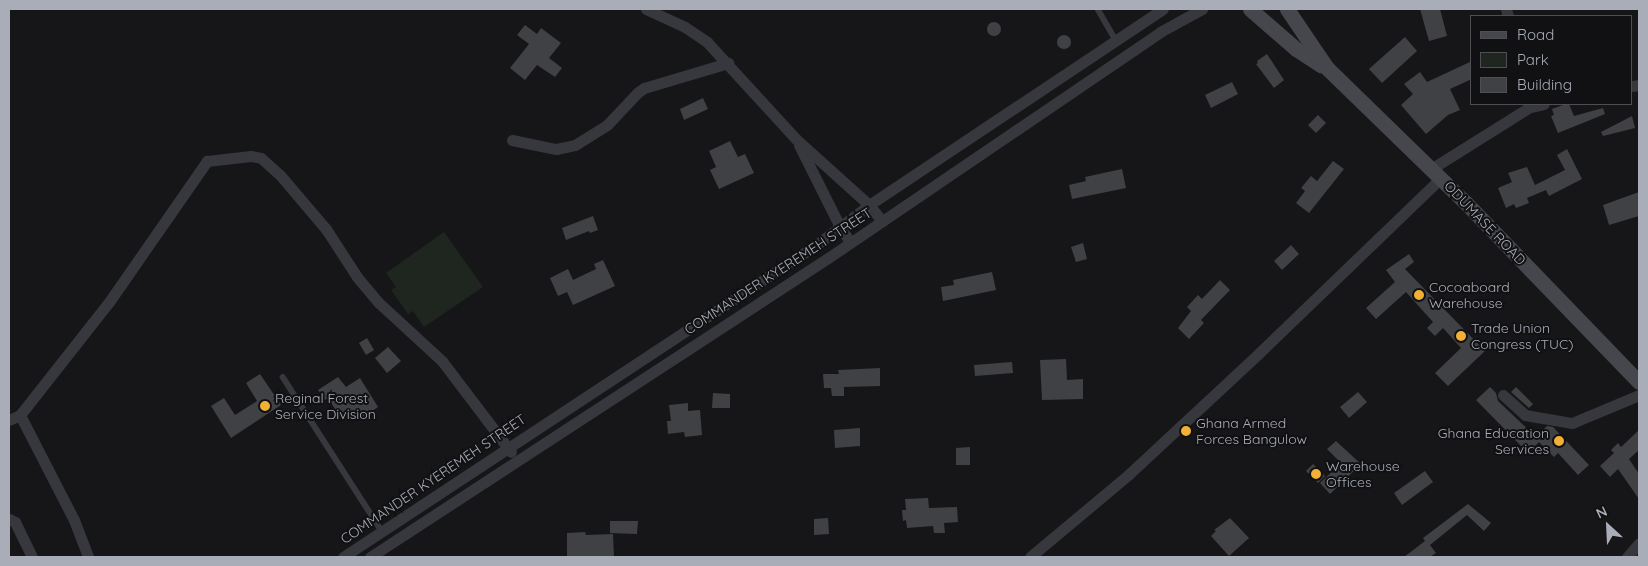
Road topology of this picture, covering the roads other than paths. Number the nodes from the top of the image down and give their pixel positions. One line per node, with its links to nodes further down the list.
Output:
1 (646, 9): 8 (street)
2 (1098, 9): 7 (lane)
3 (1163, 9): 7 (street, COMMANDER KYEREMEH STREET)
4 (1202, 9): 15 (street, COMMANDER KYEREMEH STREET)
5 (1250, 9): 9 (main road, ODUMASE ROAD)
6 (1287, 9): 9 (main road, ODUMASE ROAD)
7 (1116, 40): 14 (street, COMMANDER KYEREMEH STREET)
8 (728, 63): 11 (street); 12 (street)
9 (1327, 68): 13 (main road, ODUMASE ROAD)
10 (1529, 105): 13 (street)
11 (796, 139): 14 (street); 16 (street)
12 (512, 140)
13 (1436, 173): 19 (main road, ODUMASE ROAD); 33 (street)
14 (869, 205): 15 (street); 16 (street, COMMANDER KYEREMEH STREET)
15 (882, 221): 17 (street, COMMANDER KYEREMEH STREET)
16 (840, 227): 17 (street); 24 (street, COMMANDER KYEREMEH STREET)
17 (850, 242): 25 (street, COMMANDER KYEREMEH STREET)
18 (283, 377): 27 (lane)
19 (1639, 382)
20 (1639, 394): 21 (street)
21 (1504, 395)
22 (20, 415): 23 (street); 24 (street); 30 (street)
23 (9, 420)
24 (508, 447): 25 (street); 27 (street, COMMANDER KYEREMEH STREET)
25 (516, 460): 32 (street, COMMANDER KYEREMEH STREET)
26 (9, 519): 29 (street)
27 (382, 531): 31 (street, COMMANDER KYEREMEH STREET)
28 (1639, 543): 34 (street)
29 (32, 557)
30 (88, 557)
31 (343, 557)
32 (370, 557)
33 (1030, 557)
34 (1627, 557)

